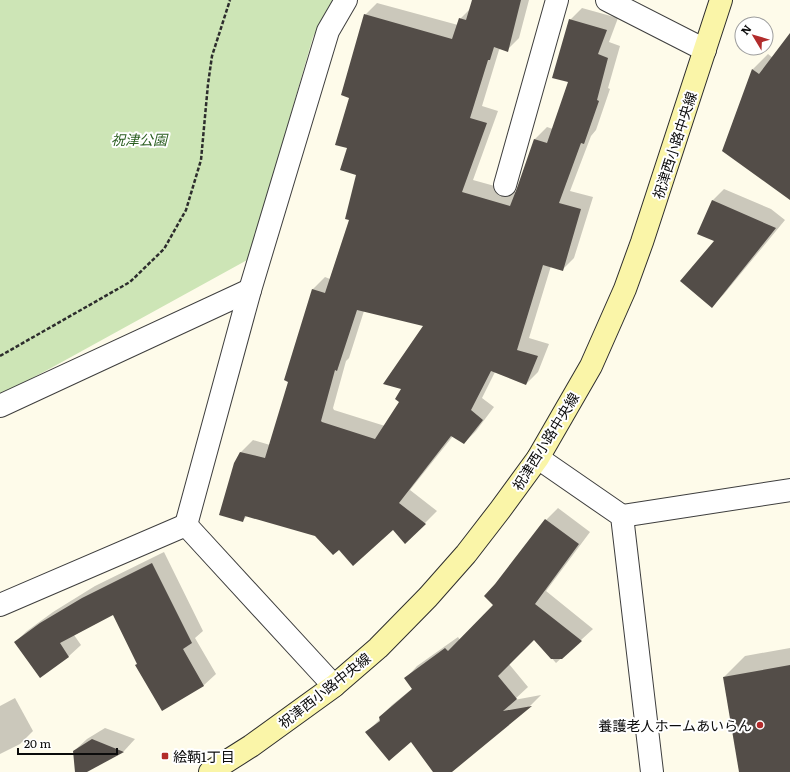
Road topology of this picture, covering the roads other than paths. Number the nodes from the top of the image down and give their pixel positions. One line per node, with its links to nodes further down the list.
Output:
1 (346, 0): 7 (street)
2 (557, 0): 6 (street)
3 (607, 0): 5 (street)
4 (722, 0): 5 (main road, 祝津西小路中央線)
5 (705, 50): 9 (main road, 祝津西小路中央線)
6 (505, 186)
7 (250, 290): 8 (street); 12 (street)
8 (0, 406)
9 (538, 458): 11 (street); 14 (main road, 祝津西小路中央線)
10 (790, 490): 11 (street)
11 (622, 516): 16 (street)
12 (186, 525): 13 (street); 14 (street)
13 (0, 605)
14 (334, 686): 15 (main road, 祝津西小路中央線)
15 (210, 772)
16 (652, 772)

